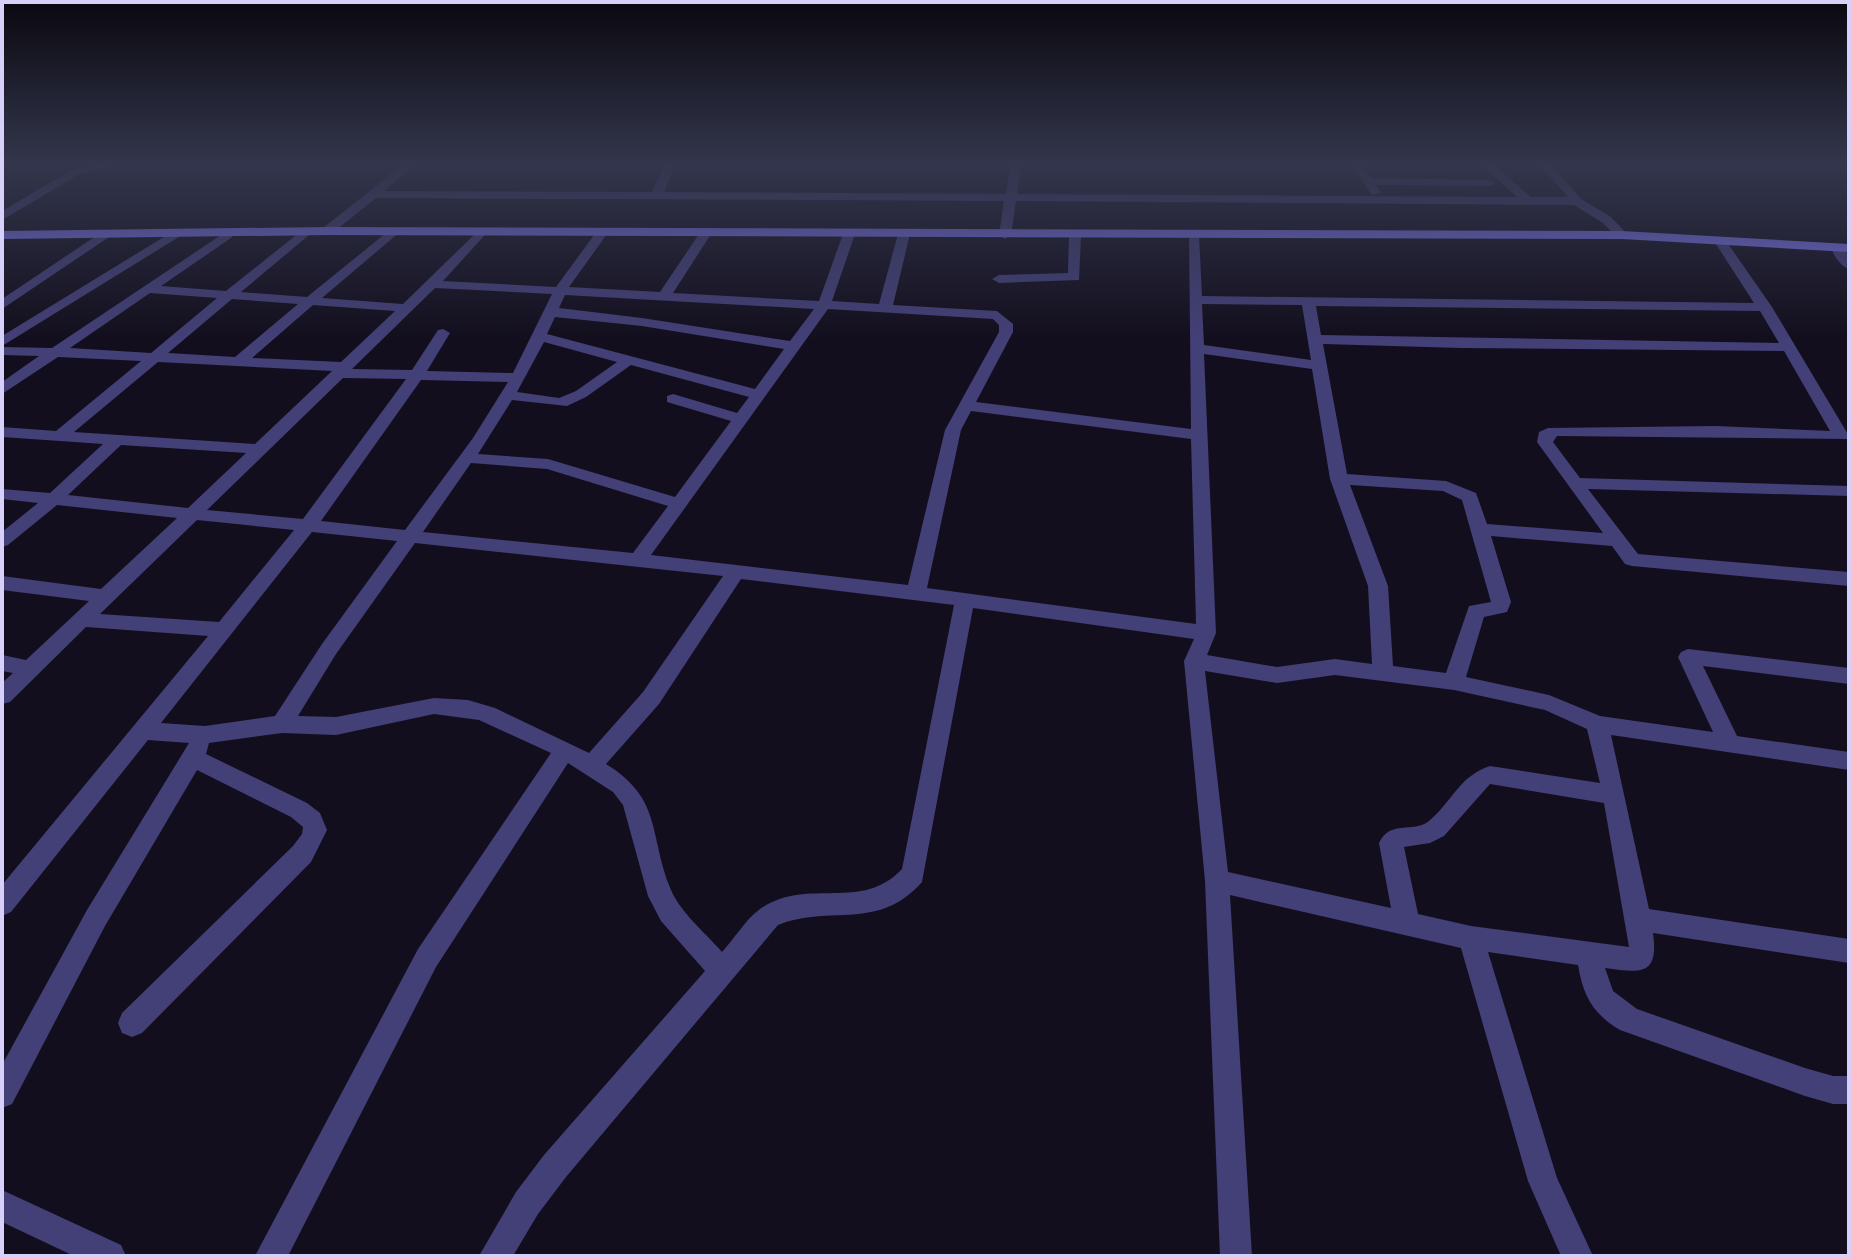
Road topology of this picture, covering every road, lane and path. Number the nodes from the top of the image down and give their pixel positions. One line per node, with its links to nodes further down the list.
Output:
1 (337, 223): 4 (street)
2 (1006, 223): 16 (street)
3 (1610, 223): 19 (street)
4 (327, 231): 5 (main road); 6 (main road)
5 (305, 232): 15 (main road); 27 (street)
6 (391, 233): 7 (main road); 31 (street)
7 (479, 234): 8 (main road); 24 (street)
8 (601, 234): 9 (main road); 26 (street)
9 (705, 234): 10 (main road); 28 (street)
10 (849, 234): 11 (main road); 33 (street)
11 (904, 234): 16 (main road); 36 (street)
12 (2, 235): 13 (main road)
13 (106, 235): 14 (main road); 29 (street)
14 (176, 235): 15 (main road); 41 (street)
15 (227, 235): 25 (street)
16 (1005, 235): 17 (main road)
17 (1075, 235): 18 (main road); 23 (street)
18 (1193, 235): 19 (main road); 30 (street)
19 (1622, 235): 20 (main road)
20 (1720, 241): 21 (main road); 34 (street)
21 (1842, 248): 22 (street)
22 (1849, 265)
23 (999, 279)
24 (432, 284): 26 (street); 35 (street)
25 (146, 289): 27 (street); 46 (street)
26 (560, 291): 28 (street); 37 (street)
27 (230, 295): 31 (street); 47 (street)
28 (664, 296): 33 (street)
29 (6, 299)
30 (1195, 300): 32 (street); 44 (street)
31 (310, 301): 35 (street); 49 (street)
32 (1308, 302): 34 (street); 40 (street)
33 (824, 305): 36 (street); 42 (street)
34 (1765, 307): 43 (street)
35 (406, 308): 51 (street)
36 (885, 308): 58 (street)
37 (550, 312): 39 (street); 42 (street)
38 (443, 333): 52 (street)
39 (539, 336): 48 (street); 53 (street)
40 (1313, 339): 43 (street); 50 (street)
41 (2, 342)
42 (794, 346): 56 (street)
43 (1789, 347): 64 (street)
44 (1196, 348): 50 (street); 61 (street)
45 (2, 351): 46 (street)
46 (55, 352): 47 (street); 54 (street)
47 (156, 357): 49 (street); 62 (street)
48 (630, 359): 55 (street); 56 (street)
49 (239, 361): 51 (street)
50 (1319, 366): 67 (street)
51 (343, 370): 52 (street); 65 (street)
52 (418, 375): 53 (street); 74 (street)
53 (519, 378): 55 (street)
54 (2, 389)
55 (508, 395): 66 (street)
56 (758, 395): 59 (street)
57 (673, 399): 59 (street)
58 (964, 405): 61 (street); 83 (street)
59 (741, 419): 72 (street)
60 (2, 432): 62 (street)
61 (1199, 435): 88 (street)
62 (59, 436): 63 (street)
63 (116, 440): 65 (street); 71 (street)
64 (1845, 442): 68 (street)
65 (261, 449): 73 (street)
66 (467, 458): 72 (street); 76 (street)
67 (1339, 479): 75 (street); 92 (street)
68 (1577, 483): 69 (street); 77 (street)
69 (1849, 491)
70 (2, 494): 71 (street)
71 (54, 499): 73 (street); 78 (street)
72 (679, 504): 79 (street)
73 (193, 514): 74 (street); 84 (street)
74 (310, 525): 76 (street); 87 (street)
75 (1479, 529): 77 (street); 94 (street)
76 (412, 535): 79 (street); 96 (street)
77 (1617, 540): 81 (street)
78 (2, 541)
79 (638, 560): 80 (street)
80 (736, 571): 83 (street); 103 (street)
81 (1849, 579)
82 (2, 583): 84 (street)
83 (916, 593): 85 (street)
84 (107, 597): 86 (street)
85 (965, 599): 88 (street); 112 (street)
86 (82, 620): 87 (street); 91 (street)
87 (224, 630): 98 (street)
88 (1206, 633): 89 (street)
89 (1194, 661): 92 (street); 105 (street)
90 (2, 663): 91 (street)
91 (31, 669): 95 (street)
92 (1383, 673): 94 (street)
93 (1849, 676): 99 (street)
94 (1454, 682): 97 (street)
95 (2, 696)
96 (282, 724): 100 (street); 101 (street)
97 (1597, 724): 99 (street); 104 (street)
98 (143, 731): 100 (street); 106 (street)
99 (1730, 745): 102 (street)
100 (199, 746): 113 (street); 115 (street)
101 (565, 750): 103 (street); 118 (street)
102 (1849, 761)
103 (591, 766): 112 (street)
104 (1614, 795): 107 (street); 108 (street)
105 (1217, 881): 108 (street); 120 (street)
106 (2, 904)
107 (1638, 919): 110 (street); 111 (street)
108 (1407, 924): 109 (street)
109 (1471, 938): 111 (street); 121 (street)
110 (1849, 951)
111 (1590, 954): 114 (street)
112 (721, 969): 119 (street)
113 (132, 1023)
114 (1849, 1090)
115 (2, 1094)
116 (2, 1206): 117 (street)
117 (110, 1256)
118 (271, 1256)
119 (495, 1256)
120 (1236, 1256)
121 (1577, 1256)

